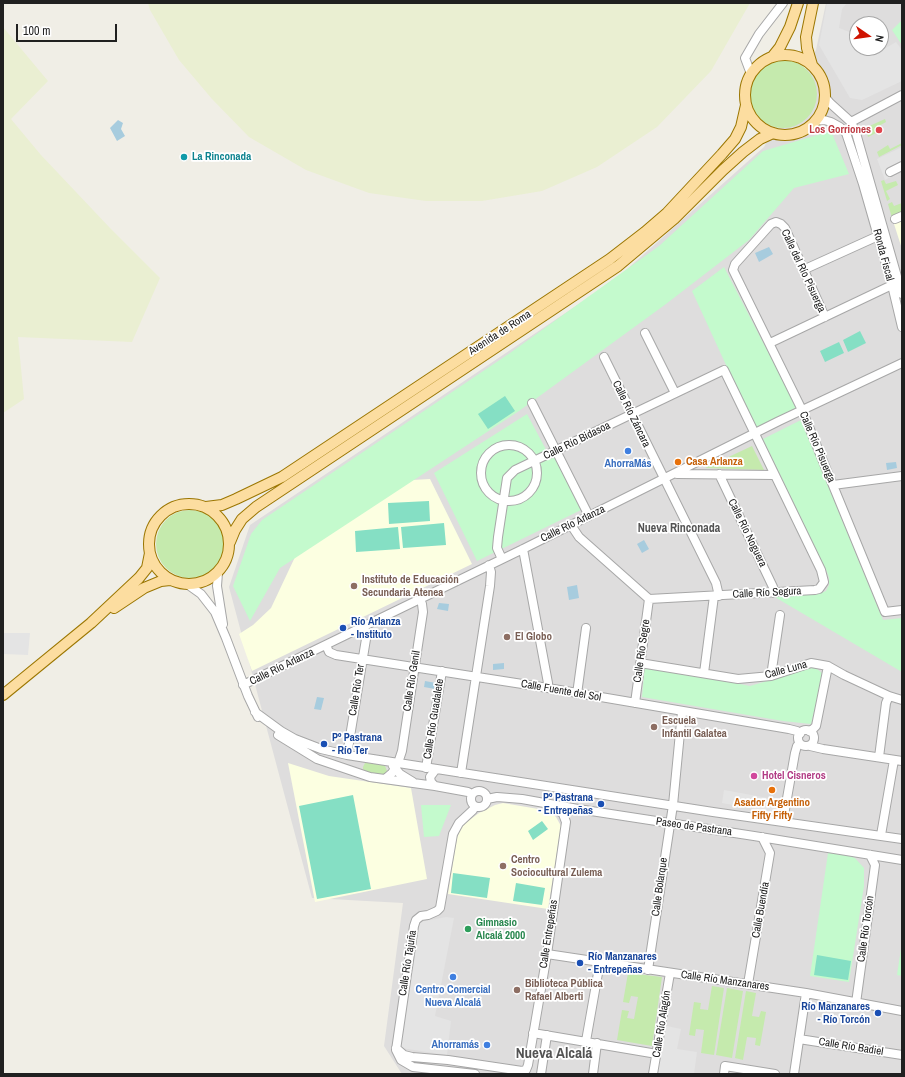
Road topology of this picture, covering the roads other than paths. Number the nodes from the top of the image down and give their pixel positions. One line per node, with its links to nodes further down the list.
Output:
1 (783, 3): 6 (street)
2 (798, 3): 4 (main road)
3 (813, 3): 5 (main road)
4 (772, 57): 5 (main road); 6 (main road)
5 (812, 65): 8 (main road)
6 (751, 74): 9 (main road)
7 (902, 95): 11 (street)
8 (825, 97): 10 (main road); 11 (street, Ronda Fiscal)
9 (746, 105): 12 (main road); 42 (main road, Avenida de Roma)
10 (815, 121): 12 (main road); 15 (street, Ronda Fiscal)
11 (851, 122): 15 (street, Ronda Fiscal)
12 (773, 133): 45 (main road, Avenida de Roma)
13 (902, 166): 14 (street)
14 (890, 172)
15 (866, 181): 16 (street, Ronda Fiscal); 20 (street, Ronda Fiscal)
16 (878, 236): 18 (street); 19 (street, Ronda Fiscal)
17 (733, 270): 18 (street, Calle del Río Pisuerga); 24 (street, Calle Río Pisuerga)
18 (804, 270): 21 (street, Calle del Río Pisuerga)
19 (892, 285): 21 (street); 22 (street, Ronda Fiscal)
20 (902, 294)
21 (825, 317): 24 (street)
22 (902, 327)
23 (645, 333): 28 (street)
24 (770, 343): 30 (street, Calle Río Pisuerga)
25 (604, 357): 31 (street, Calle Río Záncara)
26 (902, 363): 30 (street, Calle Río Arlanza)
27 (724, 370): 28 (street, Calle Río Bidasoa); 32 (street, Calle Río Segura)
28 (675, 393): 31 (street, Calle Río Bidasoa)
29 (532, 404): 33 (street)
30 (802, 410): 32 (street, Calle Río Arlanza); 40 (street, Calle Río Pisuerga)
31 (632, 414): 33 (street, Calle Río Bidasoa); 39 (street, Calle Río Záncara)
32 (755, 434): 35 (street, Calle Río Arlanza); 37 (street, Calle Río Segura)
33 (556, 450): 34 (street, Calle Río Bidasoa); 43 (street)
34 (535, 461): 41 (street, Calle Río Bidasoa); 41 (street); 41 (street)
35 (674, 474): 36 (street); 39 (street, Calle Río Arlanza)
36 (718, 474): 37 (street); 53 (street, Calle Río Noguera)
37 (774, 475): 53 (street, Calle Río Segura)
38 (902, 476): 40 (street)
39 (664, 478): 43 (street, Calle Río Arlanza); 54 (street, Calle Río Záncara)
40 (833, 485): 57 (street, Calle Río Pisuerga)
41 (504, 502): 48 (street, Calle Río Bidasoa)
42 (206, 506): 45 (main road); 47 (main road)
43 (589, 516): 44 (street, Calle Río Arlanza)
44 (570, 525): 46 (street, Calle Río Arlanza); 56 (street)
45 (230, 542): 50 (main road)
46 (523, 549): 48 (street, Calle Río Arlanza); 73 (street)
47 (150, 553): 51 (main road); 59 (main road)
48 (502, 559): 49 (street, Calle Río Arlanza)
49 (489, 565): 55 (street, Calle Río Arlanza); 71 (street)
50 (218, 573): 52 (main road); 62 (street)
51 (170, 580): 52 (main road); 59 (main road)
52 (187, 584): 62 (street)
53 (774, 593): 54 (street, Calle Río Segura)
54 (716, 596): 56 (street, Calle Río Segura); 69 (street)
55 (420, 599): 60 (street, Calle Río Arlanza); 67 (street, Calle Río Genil)
56 (649, 599): 65 (street, Calle Río Segre)
57 (902, 610)
58 (780, 615): 70 (street)
59 (91, 623): 75 (main road)
60 (364, 626): 63 (street, Calle Río Arlanza); 64 (street, Calle Río Ter)
61 (586, 628): 74 (street)
62 (226, 638): 72 (street)
63 (326, 645): 64 (street, Calle Fuente del Sol); 72 (street, Calle Río Arlanza)
64 (362, 658): 67 (street, Calle Fuente del Sol); 85 (street, Calle Río Ter)
65 (640, 663): 69 (street, Calle Luna); 78 (street, Calle Río Segre)
66 (828, 666): 70 (street, Calle Luna); 76 (street, Calle Luna); 81 (street)
67 (414, 667): 68 (street, Calle Fuente del Sol); 89 (street, Calle Río Genil)
68 (442, 671): 71 (street, Calle Fuente del Sol); 90 (street, Calle Río Guadalete)
69 (704, 674): 70 (street, Calle Luna)
70 (771, 676)
71 (476, 677): 73 (street, Calle Fuente del Sol); 93 (street)
72 (243, 685): 79 (street)
73 (548, 688): 74 (street, Calle Fuente del Sol)
74 (577, 694): 78 (street, Calle Fuente del Sol)
75 (3, 695)
76 (889, 696): 77 (street, Calle Luna); 87 (street)
77 (902, 700)
78 (635, 703): 80 (street, Calle Fuente del Sol)
79 (255, 712): 85 (street, Paseo de Pastrana); 92 (street, Paseo de Pastrana)
80 (682, 712): 82 (street, Calle Fuente del Sol); 101 (street, Calle Bolarque)
81 (809, 731): 82 (street); 84 (street)
82 (800, 734): 83 (street)
83 (800, 744): 84 (street); 103 (street)
84 (810, 746): 87 (street)
85 (347, 755): 86 (street, Paseo de Pastrana)
86 (363, 758): 89 (street, Paseo de Pastrana); 92 (street)
87 (879, 758): 88 (street)
88 (898, 760): 106 (street)
89 (394, 765): 90 (street, Paseo de Pastrana); 94 (street); 95 (street, Paseo de Pastrana)
90 (426, 768): 91 (street, Paseo de Pastrana)
91 (436, 770): 93 (street, Paseo de Pastrana); 96 (street)
92 (359, 772): 94 (street, Paseo de Pastrana)
93 (461, 773): 101 (street, Paseo de Pastrana)
94 (385, 779): 95 (street, Paseo de Pastrana)
95 (414, 782): 96 (street, Paseo de Pastrana)
96 (435, 786): 97 (street, Paseo de Pastrana)
97 (472, 794): 98 (street); 100 (street)
98 (487, 798): 99 (street, Paseo de Pastrana); 100 (street)
99 (550, 804): 102 (street, Paseo de Pastrana); 104 (street)
100 (475, 806): 126 (street, Calle Río Tajuña)
101 (672, 807): 103 (street, Paseo de Pastrana); 105 (street, Calle Bolarque)
102 (582, 810): 104 (street); 105 (street, Paseo de Pastrana)
103 (783, 821): 106 (street, Paseo de Pastrana)
104 (566, 822): 113 (street, Calle Entrepeñas)
105 (669, 824): 107 (street, Paseo de Pastrana); 115 (street, Calle Bolarque)
106 (881, 835): 108 (street, Paseo de Pastrana)
107 (762, 837): 109 (street, Paseo de Pastrana); 110 (street)
108 (902, 839)
109 (782, 841): 110 (street); 111 (street, Paseo de Pastrana)
110 (770, 852): 117 (street, Calle Buendía)
111 (870, 855): 112 (street, Paseo de Pastrana); 119 (street, Calle Río Torcón)
112 (902, 860)
113 (546, 954): 114 (street, Calle Río Manzanares); 121 (street, Calle Entrepeñas)
114 (600, 962): 115 (street, Calle Río Manzanares); 124 (street)
115 (648, 970): 116 (street, Calle Río Manzanares)
116 (670, 973): 117 (street, Calle Río Manzanares); 127 (street, Calle Río Alagón)
117 (748, 984): 118 (street, Calle Río Manzanares)
118 (806, 993): 119 (street, Calle Río Manzanares); 123 (street)
119 (856, 1003): 120 (street, Calle Río Manzanares)
120 (902, 1011)
121 (534, 1033): 122 (street); 130 (street, Calle Entrepeñas)
122 (546, 1035): 124 (street); 135 (street)
123 (799, 1039): 128 (street, Calle Río Badiel); 140 (street)
124 (586, 1041): 125 (street)
125 (597, 1043): 127 (street); 136 (street)
126 (396, 1048): 129 (street); 131 (street)
127 (657, 1054): 137 (street, Calle Río Alagón)
128 (902, 1055)
129 (428, 1059): 130 (street); 131 (street)
130 (448, 1060): 132 (street)
131 (427, 1068): 132 (street)
132 (448, 1070): 133 (street)
133 (457, 1073): 134 (street)
134 (475, 1074)
135 (541, 1074)
136 (593, 1074)
137 (653, 1074)
138 (724, 1074): 139 (street)
139 (775, 1074)
140 (794, 1074)

